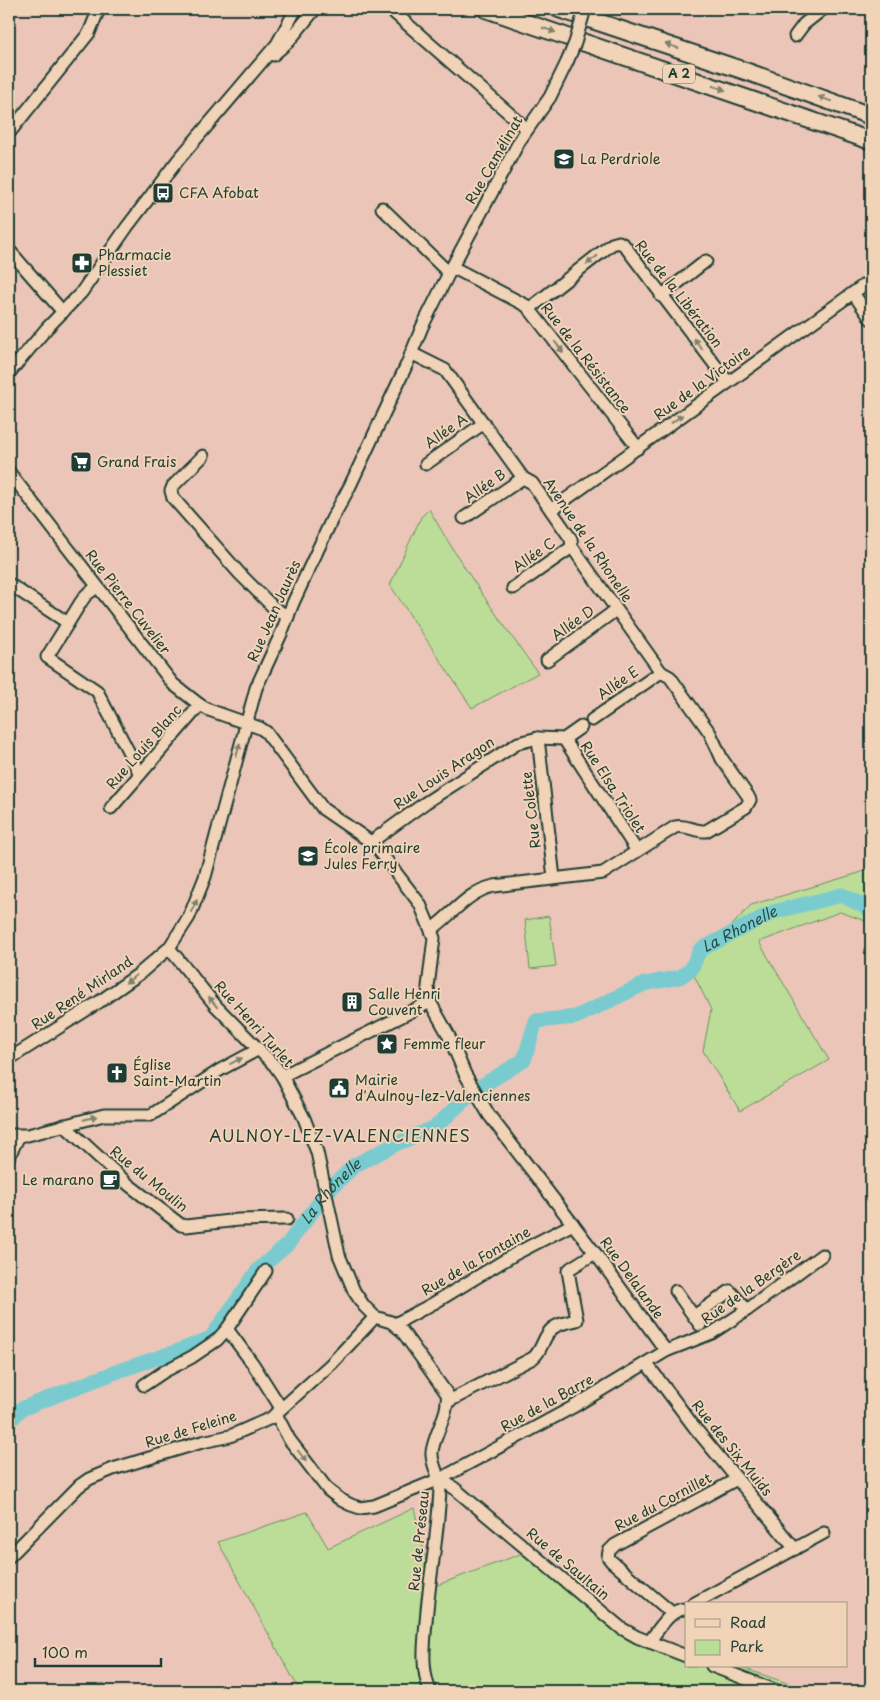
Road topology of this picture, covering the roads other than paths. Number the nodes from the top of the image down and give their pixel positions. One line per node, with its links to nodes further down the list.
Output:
1 (99, 9): 13 (street)
2 (296, 9): 10 (street)
3 (315, 9): 10 (street)
4 (390, 9): 12 (street)
5 (486, 9): 14 (highway, A 2, one-way to 14)
6 (559, 9): 11 (highway, A 2, one-way to 6)
7 (585, 9): 12 (street, Rue Camélinat, bridge)
8 (823, 9): 9 (street)
9 (795, 36)
10 (262, 61): 24 (street)
11 (871, 116)
12 (526, 129): 18 (street, Rue Camélinat)
13 (9, 133)
14 (871, 141)
15 (382, 208): 18 (street, Rue de la Résistance)
16 (9, 250): 24 (street)
17 (706, 261): 21 (street)
18 (450, 270): 22 (street, Rue Camélinat); 23 (street, Rue de la Résistance)
19 (871, 280): 20 (street, Rue de la Victoire)
20 (853, 293): 25 (street); 28 (street, Rue de la Victoire)
21 (661, 296): 23 (street, Rue de la Libération, one-way to 23); 28 (street, Rue de la Libération, one-way to 21)
22 (436, 298): 26 (street, Rue Jean Jaurès)
23 (529, 309): 30 (street, Rue de la Résistance, one-way to 30)
24 (63, 312): 27 (street)
25 (871, 319)
26 (411, 353): 29 (street, Avenue de la Rhonelle); 42 (street, Rue Jean Jaurès)
27 (9, 373)
28 (728, 382): 30 (street, Rue de la Victoire, one-way to 28)
29 (484, 423): 32 (street, Allée A); 34 (street, Avenue de la Rhonelle)
30 (638, 448): 35 (street, Rue de la Victoire)
31 (204, 456): 42 (street)
32 (426, 464)
33 (9, 472): 39 (street, Rue Pierre Cuvelier)
34 (523, 478): 35 (street, Avenue de la Rhonelle); 36 (street, Allée B)
35 (551, 510): 37 (street, Avenue de la Rhonelle)
36 (464, 518)
37 (572, 547): 40 (street, Allée C); 41 (street, Avenue de la Rhonelle)
38 (9, 584): 43 (street)
39 (97, 587): 43 (street); 46 (street, Rue Pierre Cuvelier)
40 (514, 588)
41 (616, 610): 44 (street, Allée D); 45 (street, Avenue de la Rhonelle)
42 (288, 616): 48 (street, Rue Jean Jaurès)
43 (68, 623): 52 (street)
44 (546, 660)
45 (661, 672): 47 (street, Allée E); 55 (street, Avenue de la Rhonelle)
46 (200, 705): 48 (street, Rue Pierre Cuvelier); 52 (street, Rue Louis Blanc)
47 (592, 720)
48 (246, 723): 54 (street, Rue Pierre Cuvelier); 58 (street, Rue Jean Jaurès, one-way to 48)
49 (581, 727): 51 (street, Rue Elsa Triolet)
50 (538, 738): 51 (street, Rue Elsa Triolet); 54 (street, Rue Louis Aragon); 56 (street, Rue Colette)
51 (564, 739): 55 (street, Rue Elsa Triolet)
52 (140, 774): 53 (street, Rue Louis Blanc)
53 (111, 808)
54 (371, 842): 57 (street, Rue Pierre Cuvelier)
55 (637, 851): 56 (street)
56 (554, 878): 57 (street)
57 (432, 929): 59 (street)
58 (169, 948): 60 (street, Rue Henri Turlet, one-way to 58); 61 (street, Rue René Mirland, one-way to 61)
59 (430, 1002): 62 (street); 67 (street, Rue Delalande)
60 (259, 1049): 62 (street, Rue Henri Turlet); 63 (street, one-way to 60)
61 (9, 1059)
62 (282, 1076): 73 (street, Rue Henri Turlet)
63 (64, 1125): 64 (street); 66 (street, Rue du Moulin)
64 (14, 1135): 65 (street)
65 (9, 1156)
66 (287, 1220)
67 (573, 1224): 68 (street, Rue Delalande); 75 (street, Rue de la Fontaine)
68 (595, 1253): 74 (street); 78 (street, Rue Delalande)
69 (822, 1255): 72 (street, Rue de la Bergère)
70 (266, 1271): 77 (street)
71 (676, 1291): 72 (street)
72 (747, 1310): 78 (street, Rue de la Bergère)
73 (376, 1318): 75 (street); 82 (street, Rue de Feleine)
74 (577, 1320): 76 (street); 81 (street)
75 (395, 1324): 81 (street)
76 (588, 1326)
77 (227, 1329): 80 (street); 82 (street)
78 (666, 1351): 79 (street, Rue de la Barre)
79 (646, 1364): 83 (street, Rue de la Barre); 84 (street, Rue des Six Muids)
80 (144, 1385)
81 (447, 1402): 83 (street, Rue de Préseau)
82 (279, 1411): 83 (street, one-way to 83); 87 (street, Rue de Feleine)
83 (440, 1479): 91 (street, Rue de Saultain); 94 (street, Rue de Préseau)
84 (737, 1479): 86 (street, Rue des Six Muids); 90 (street, Rue du Cornillet)
85 (824, 1533): 86 (street)
86 (794, 1549): 88 (street)
87 (9, 1557)
88 (696, 1602)
89 (685, 1608): 90 (street)
90 (672, 1613): 91 (street)
91 (649, 1642): 92 (street, Rue de Saultain)
92 (685, 1656)
93 (717, 1668): 95 (street)
94 (430, 1691)
95 (778, 1691)

